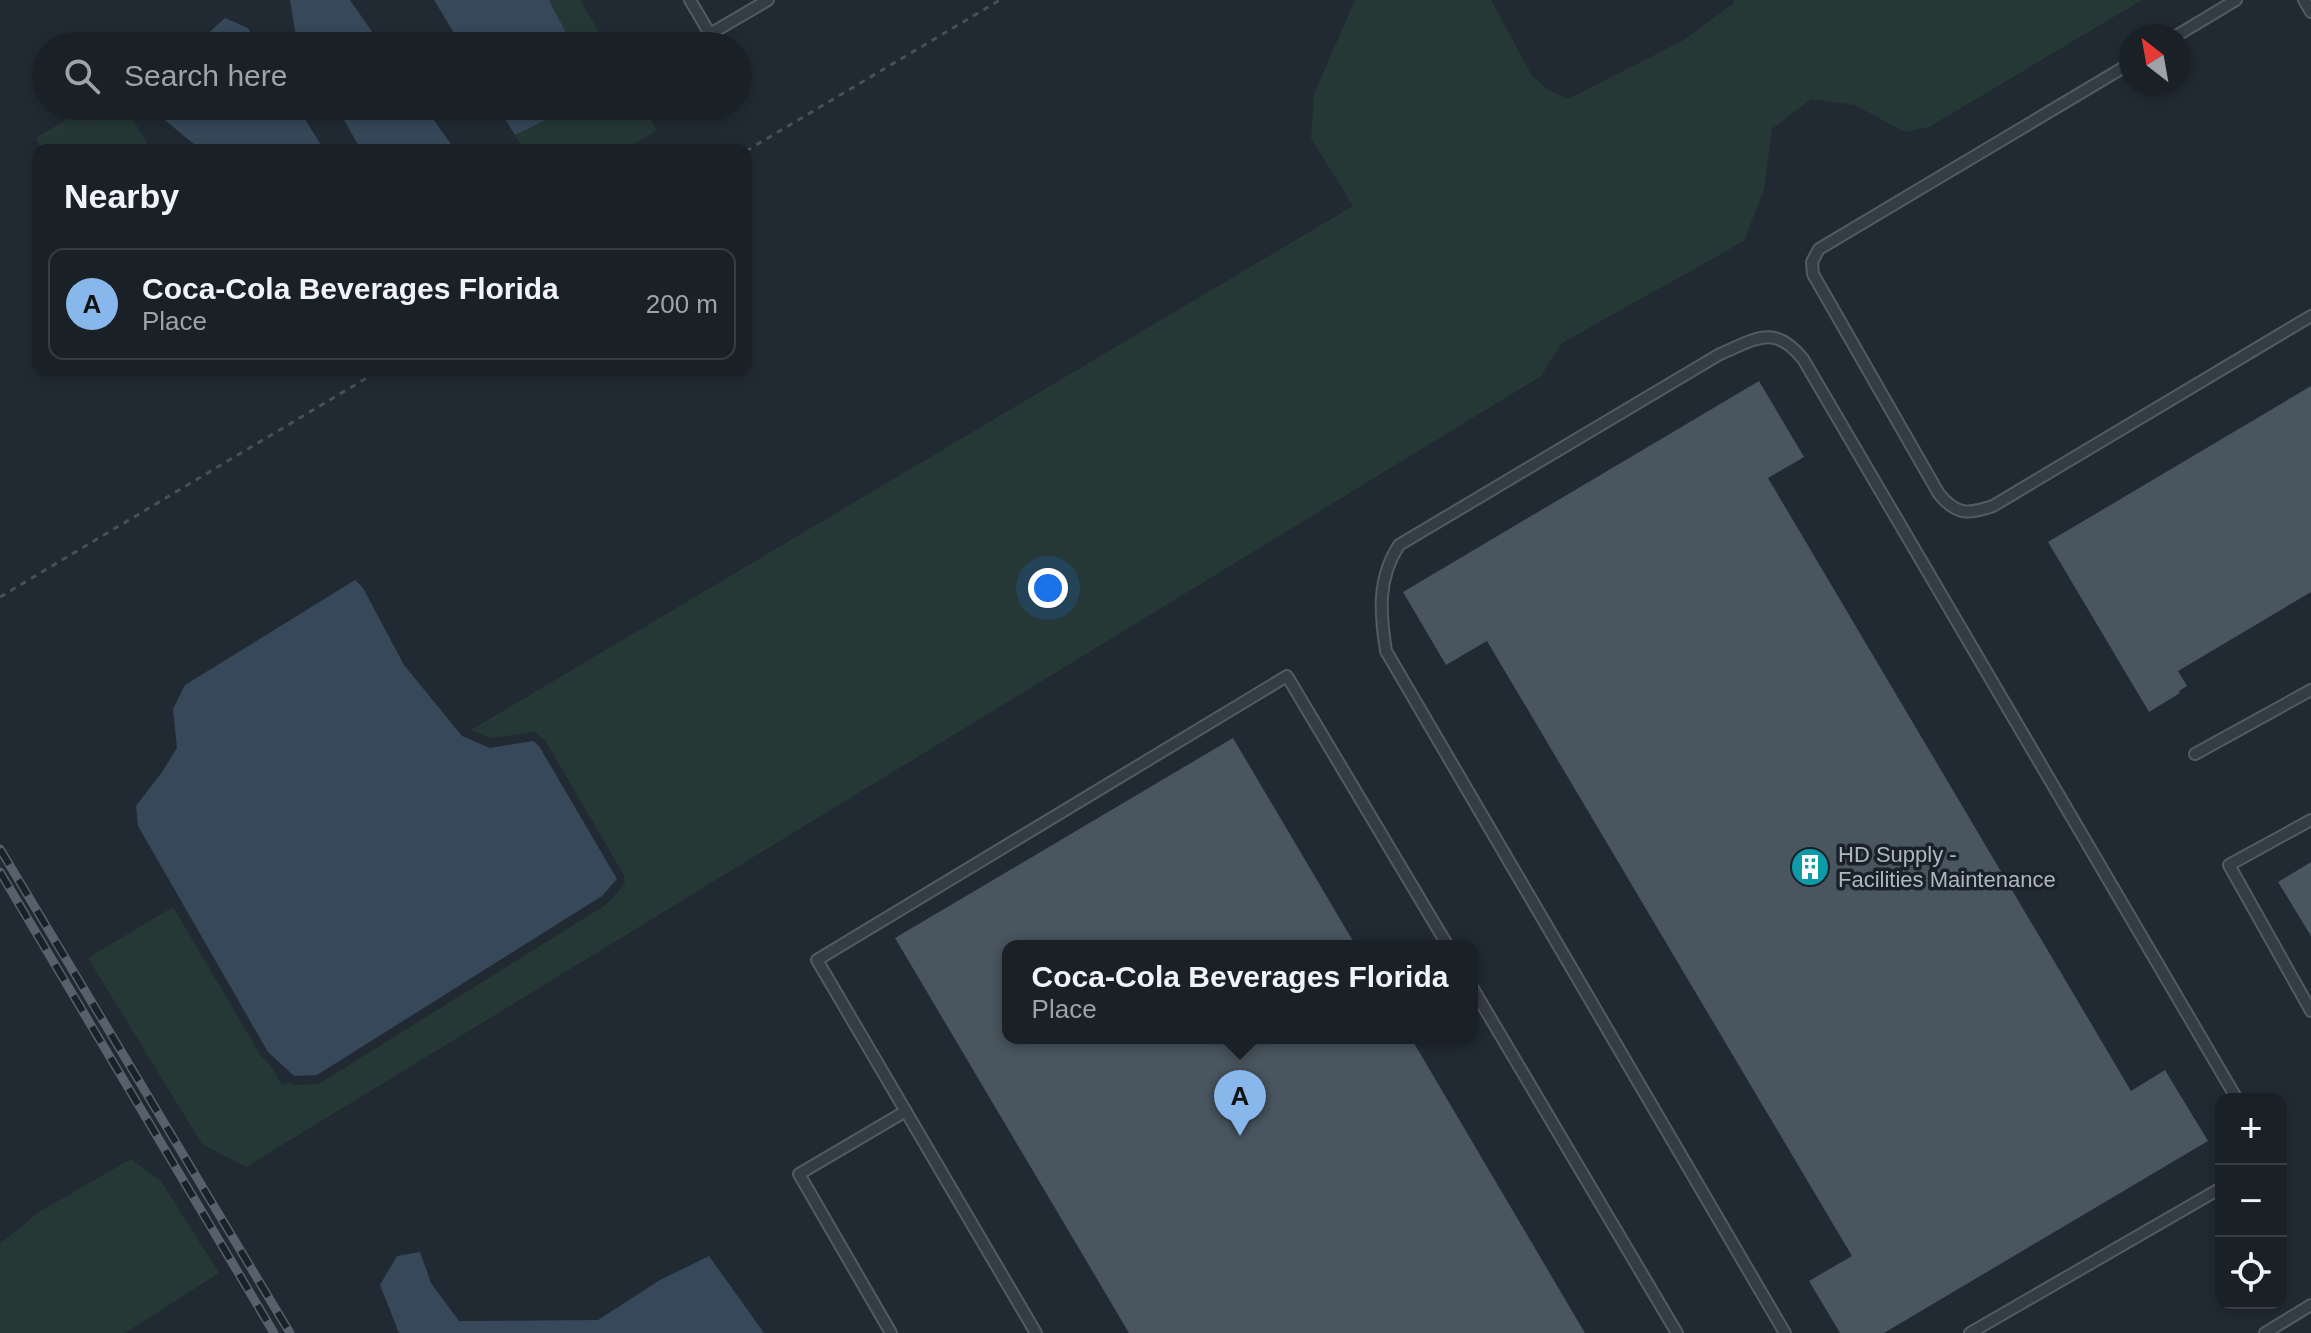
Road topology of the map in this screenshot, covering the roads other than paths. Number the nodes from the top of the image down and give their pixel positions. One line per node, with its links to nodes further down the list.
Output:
1 (690, 0): 7 (lane)
2 (768, 0): 8 (lane)
3 (2236, 0): 6 (lane)
4 (2304, 0): 5 (lane)
5 (2311, 12)
6 (2191, 27)
7 (709, 32)
8 (713, 32)
9 (2119, 70): 10 (lane)
10 (2311, 316)
11 (2311, 690): 12 (lane)
12 (2195, 754)
13 (2311, 820): 16 (lane)
14 (1444, 940): 18 (lane)
15 (1478, 997): 23 (lane)
16 (2311, 1011)
17 (2233, 1093): 24 (lane)
18 (906, 1111): 21 (lane); 22 (lane)
19 (2215, 1191): 25 (lane)
20 (2311, 1305): 26 (lane)
21 (891, 1333)
22 (1036, 1333)
23 (1677, 1333)
24 (1785, 1333)
25 (1970, 1333)
26 (2265, 1333)

